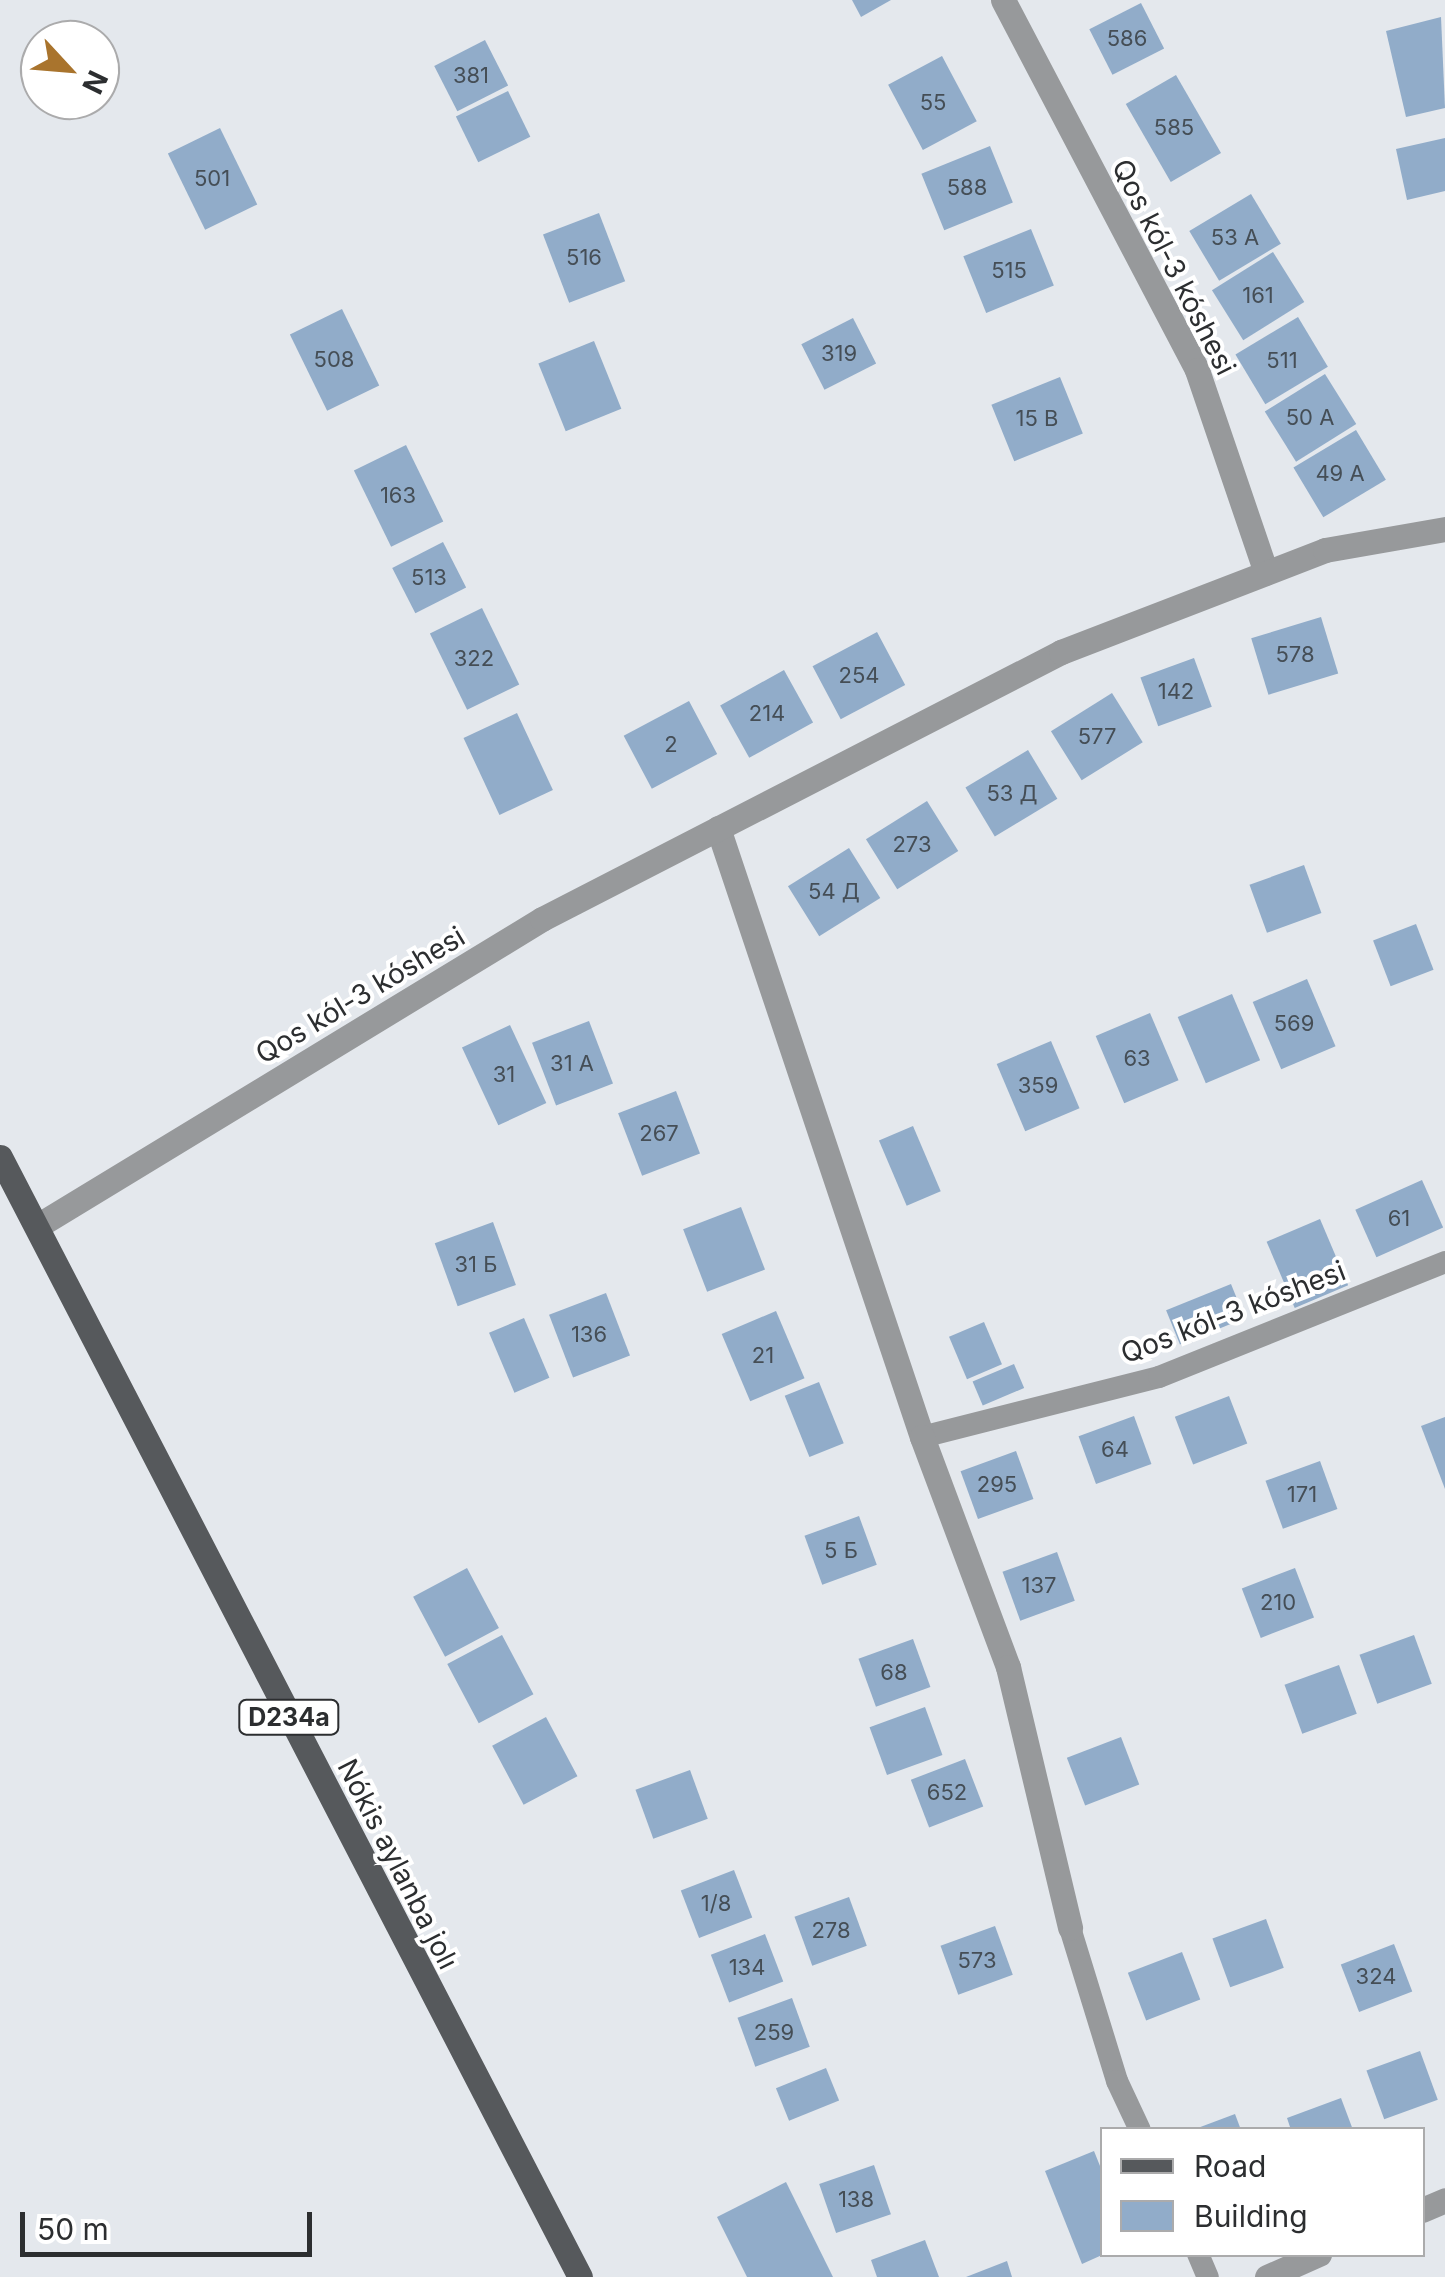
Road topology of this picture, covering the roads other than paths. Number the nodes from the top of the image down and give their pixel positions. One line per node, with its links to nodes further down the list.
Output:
1 (1003, 0): 3 (street, Qos kól-3 kóshesi)
2 (1445, 529): 3 (street, Qos kól-3 kóshesi)
3 (1266, 573): 4 (street, Qos kól-3 kóshesi)
4 (718, 828): 6 (street, Qos kól-3 kóshesi); 8 (street)
5 (0, 1157): 6 (main road, Nókis aylanba jolı / D234a)
6 (39, 1224): 12 (main road, Nókis aylanba jolı / D234a)
7 (1445, 1262): 8 (lane, Qos kól-3 kóshesi)
8 (922, 1437): 9 (street)
9 (1070, 1928): 10 (lane)
10 (1139, 2127)
11 (1311, 2257): 13 (street)
12 (580, 2277)
13 (1267, 2277)

